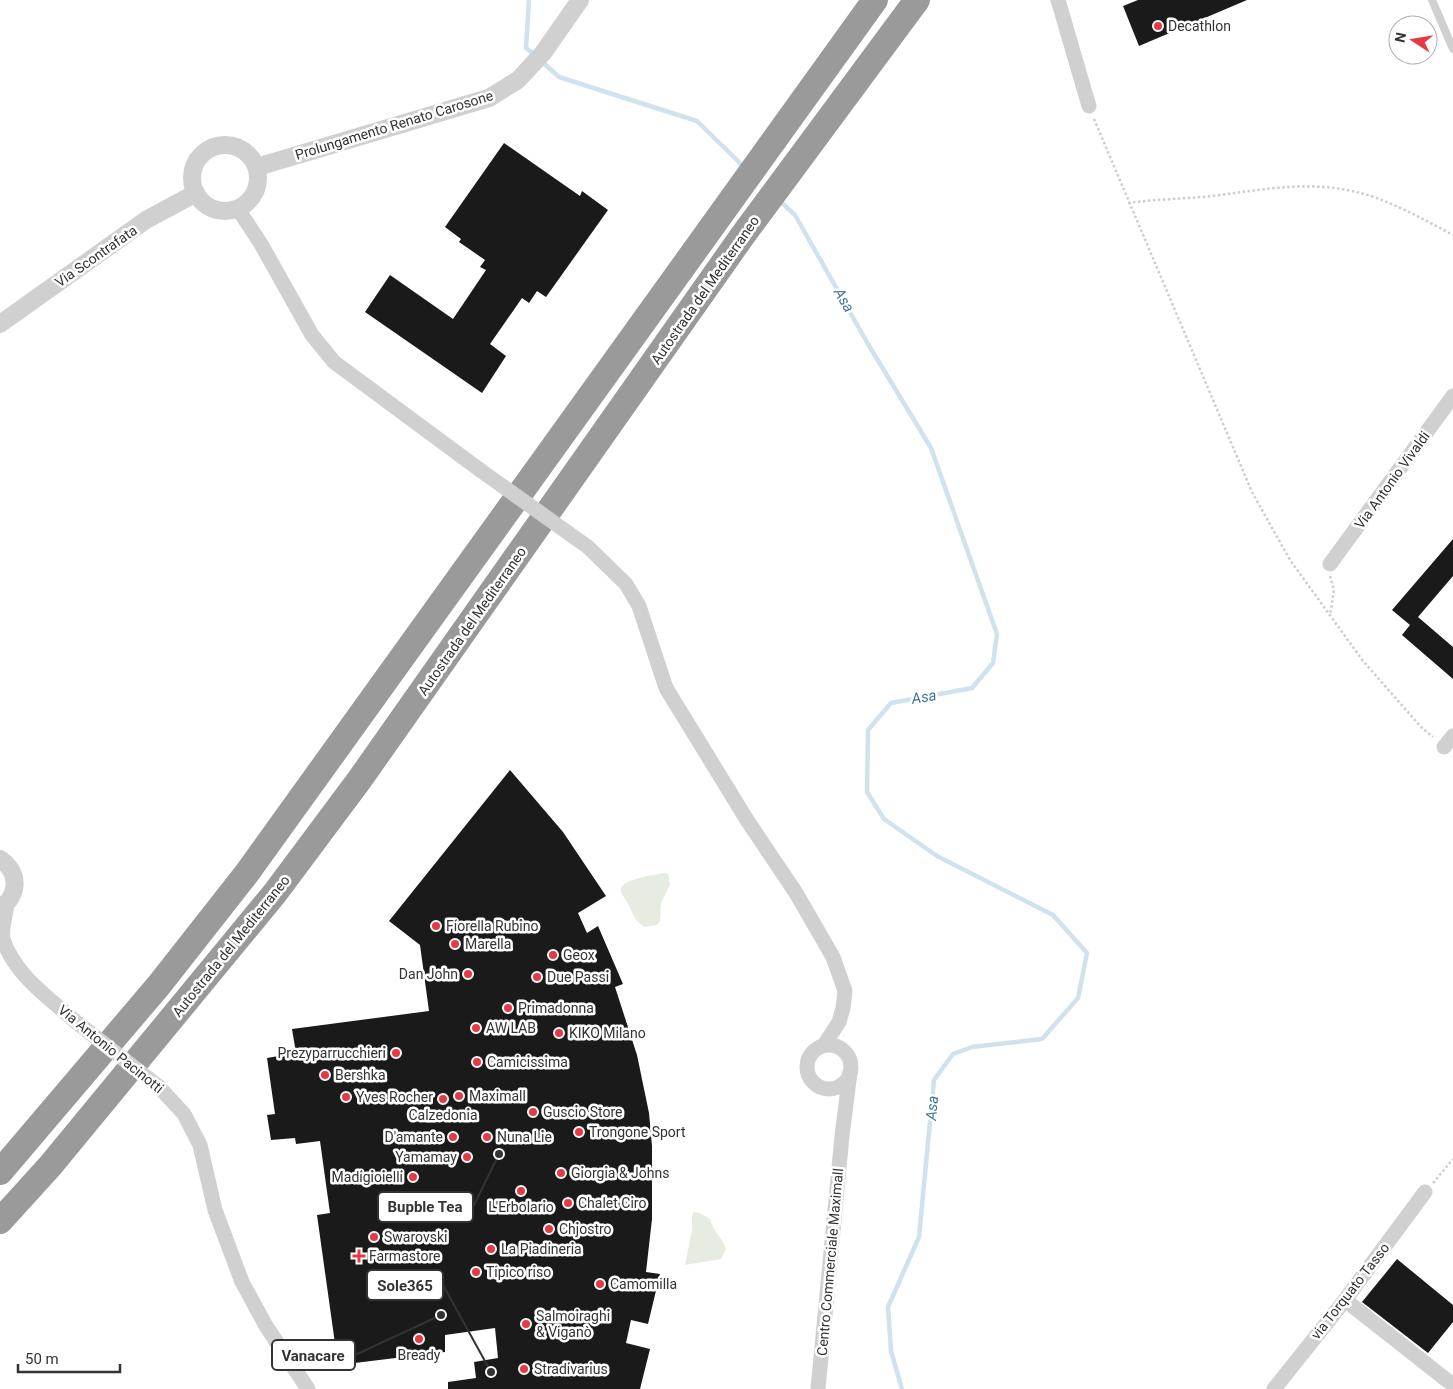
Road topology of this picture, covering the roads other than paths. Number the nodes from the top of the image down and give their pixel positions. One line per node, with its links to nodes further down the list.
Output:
1 (580, 0): 8 (street, Prolungamento Renato Carosone)
2 (875, 0): 20 (highway)
3 (917, 0): 22 (highway, Autostrada del Mediterraneo)
4 (1058, 0): 7 (street)
5 (1432, 0): 6 (lane)
6 (1453, 49)
7 (1089, 106)
8 (257, 168): 9 (street); 10 (street)
9 (196, 193): 10 (street); 11 (street, Via Scontrafata)
10 (238, 209): 16 (street, bridge)
11 (0, 324)
12 (1453, 396): 13 (street, Via Antonio Vivaldi)
13 (1330, 564)
14 (0, 859): 15 (street)
15 (4, 906): 25 (street, Via Antonio Pacinotti, bridge)
16 (824, 1046): 17 (street); 18 (street)
17 (850, 1072): 18 (street); 19 (street, Centro Commerciale Maximall)
18 (823, 1089): 19 (street, Centro Commerciale Maximall)
19 (842, 1136): 26 (street, Centro Commerciale Maximall)
20 (0, 1172)
21 (1426, 1192): 23 (street, via Torquato Tasso)
22 (0, 1221)
23 (1345, 1300): 24 (street); 27 (street, via Torquato Tasso)
24 (1453, 1384)
25 (308, 1389)
26 (818, 1389)
27 (1274, 1389)

